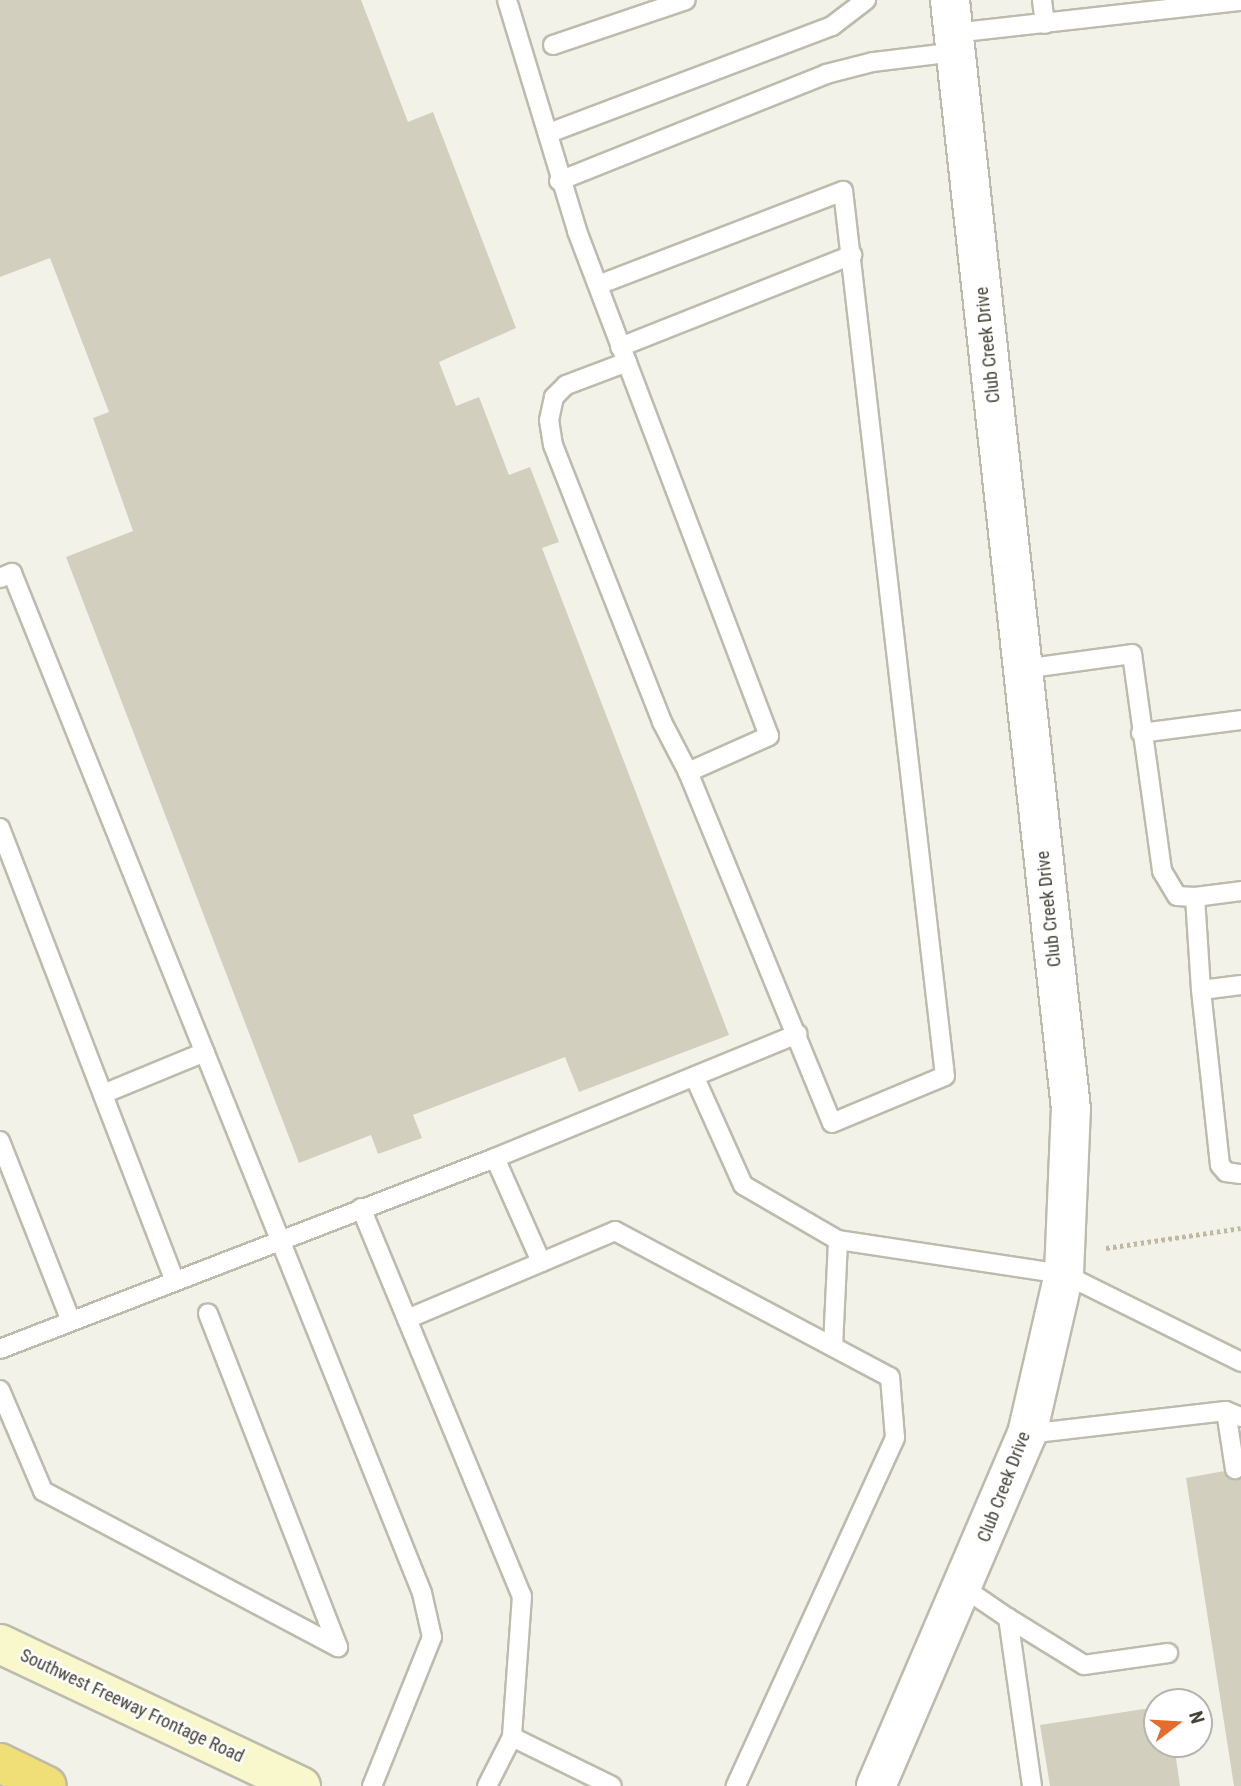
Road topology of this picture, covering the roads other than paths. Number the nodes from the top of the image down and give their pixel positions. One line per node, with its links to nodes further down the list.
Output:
1 (507, 0): 9 (lane)
2 (686, 0): 8 (lane)
3 (866, 0): 9 (lane)
4 (1042, 0): 6 (lane)
5 (1241, 1): 6 (lane)
6 (1045, 24): 7 (lane)
7 (954, 28): 10 (lane); 15 (street, Club Creek Drive)
8 (553, 45)
9 (549, 133): 10 (lane)
10 (559, 181): 12 (lane)
11 (852, 255): 12 (lane); 13 (lane); 24 (lane)
12 (598, 285): 13 (lane)
13 (624, 355): 18 (lane); 18 (lane)
14 (0, 578): 25 (lane)
15 (1023, 669): 17 (lane); 35 (street, Club Creek Drive)
16 (1241, 720): 17 (lane)
17 (1141, 733): 21 (lane)
18 (688, 772): 24 (lane)
19 (0, 828): 27 (lane)
20 (1241, 891): 21 (lane)
21 (1195, 897): 23 (lane)
22 (1241, 985): 23 (lane)
23 (1201, 990): 30 (lane)
24 (799, 1034): 26 (lane)
25 (205, 1052): 27 (lane); 33 (lane)
26 (695, 1078): 29 (lane); 32 (lane)
27 (103, 1094): 36 (lane)
28 (0, 1142): 39 (lane)
29 (495, 1158): 31 (lane); 34 (lane)
30 (1241, 1174)
31 (361, 1208): 33 (lane); 38 (lane)
32 (838, 1240): 35 (lane); 40 (lane)
33 (279, 1241): 36 (lane); 55 (lane)
34 (541, 1262): 38 (lane); 40 (lane)
35 (1064, 1274): 42 (lane); 45 (street, Club Creek Drive)
36 (174, 1280): 39 (lane)
37 (208, 1312): 43 (lane)
38 (407, 1319): 51 (lane)
39 (71, 1321): 41 (lane)
40 (833, 1347): 58 (lane)
41 (0, 1349)
42 (1241, 1362)
43 (0, 1390)
44 (1234, 1414): 45 (lane); 46 (lane)
45 (1027, 1434): 47 (street, Club Creek Drive)
46 (1235, 1469)
47 (964, 1588): 48 (lane); 59 (street, Club Creek Drive)
48 (1008, 1618): 50 (lane); 60 (lane)
49 (0, 1644): 54 (main road, Southwest Freeway Frontage Road)
50 (1168, 1653)
51 (512, 1737): 56 (lane); 57 (lane)
52 (0, 1763): 53 (highway)
53 (47, 1786)
54 (301, 1786)
55 (372, 1786)
56 (487, 1786)
57 (612, 1786)
58 (736, 1786)
59 (876, 1786)
60 (1032, 1786)

